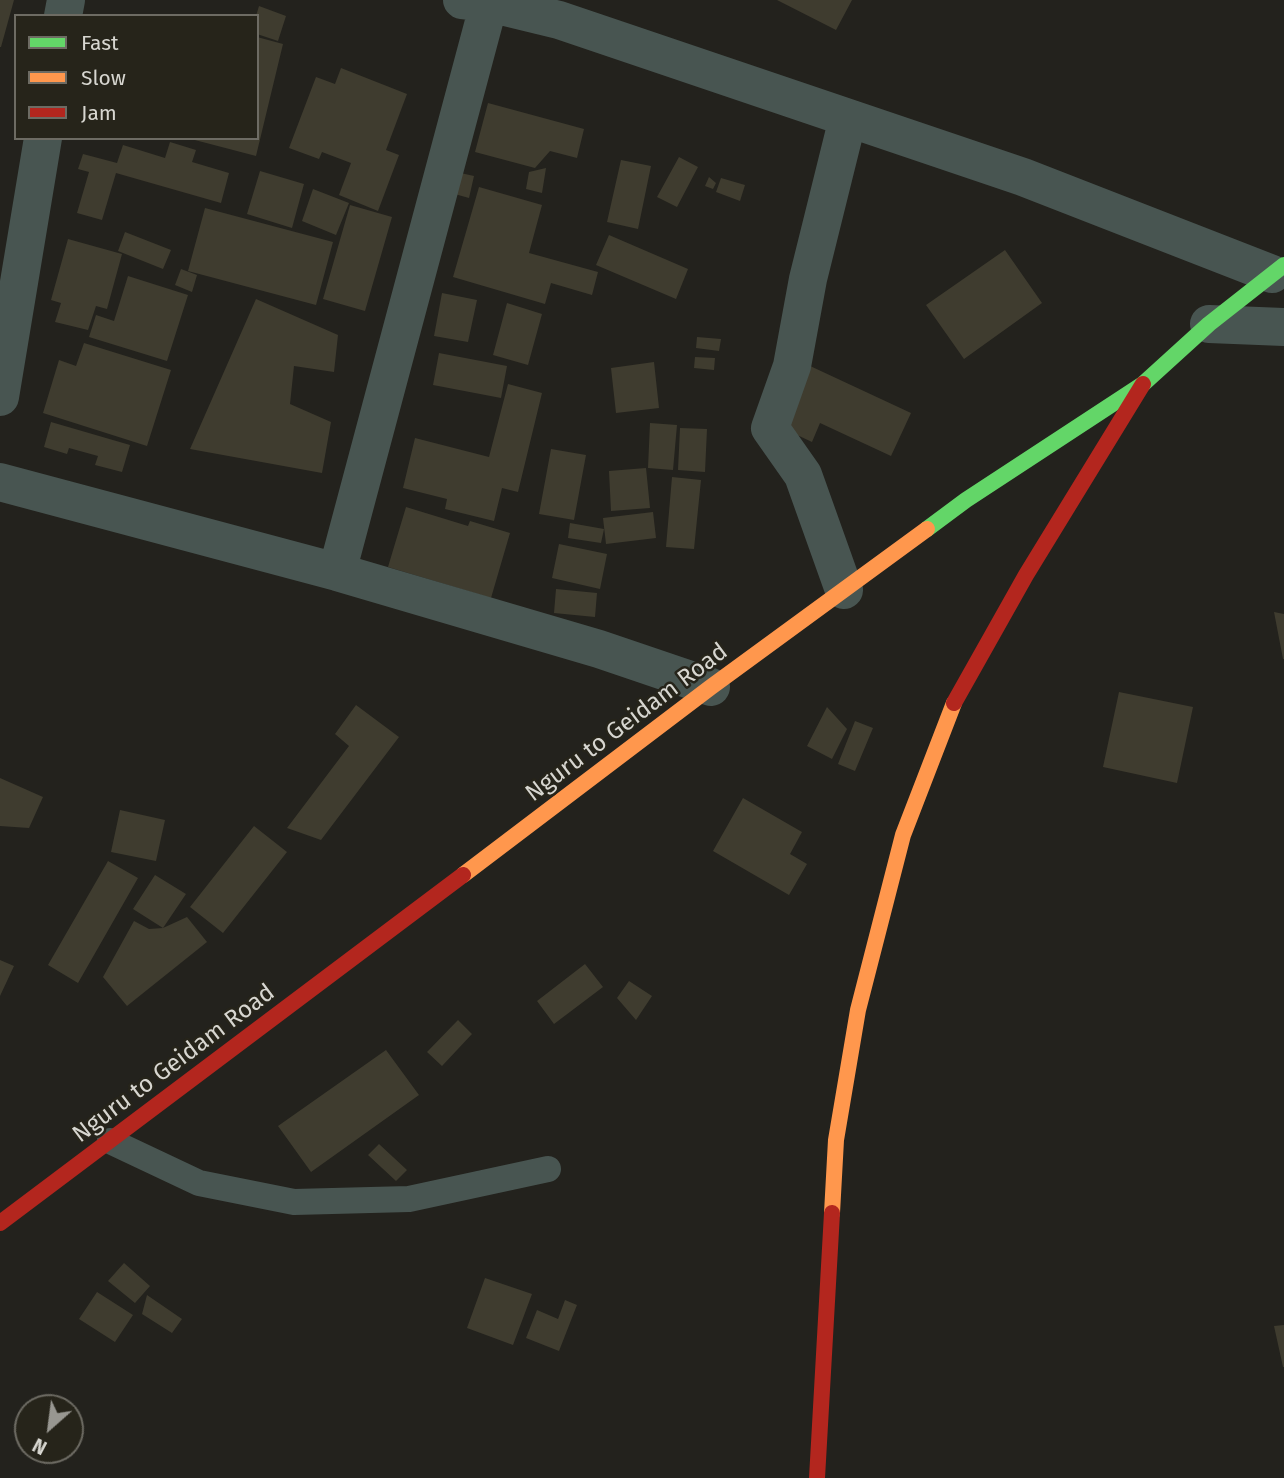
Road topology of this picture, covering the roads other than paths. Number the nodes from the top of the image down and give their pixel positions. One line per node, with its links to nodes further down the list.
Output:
1 (476, 1): 2 (street); 11 (street)
2 (562, 10): 3 (street)
3 (848, 118): 5 (street); 12 (street)
4 (43, 140): 9 (street)
5 (1278, 270): 6 (main road, Nguru to Geidam Road)
6 (1209, 324): 7 (street); 8 (main road, Nguru to Geidam Road)
7 (1284, 327)
8 (1143, 384): 12 (main road, Nguru to Geidam Road); 17 (main road)
9 (0, 397)
10 (0, 482): 11 (street)
11 (337, 572): 13 (street)
12 (844, 590): 13 (main road, Nguru to Geidam Road)
13 (711, 687): 14 (main road, Nguru to Geidam Road)
14 (110, 1141): 15 (lane); 16 (main road, Nguru to Geidam Road)
15 (548, 1169)
16 (0, 1223)
17 (817, 1478)

